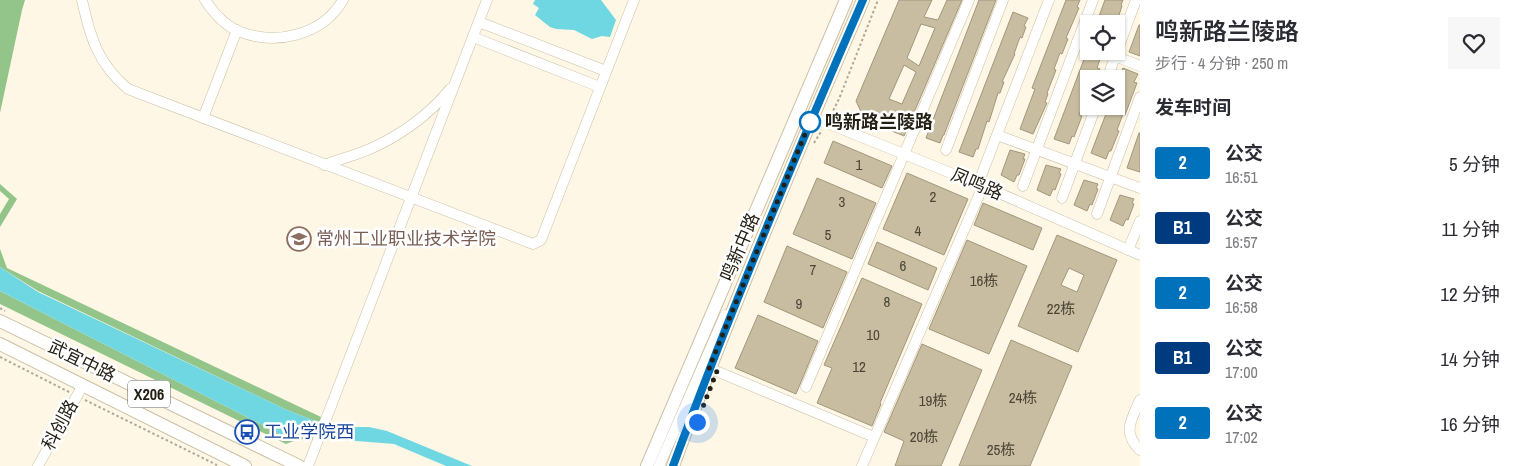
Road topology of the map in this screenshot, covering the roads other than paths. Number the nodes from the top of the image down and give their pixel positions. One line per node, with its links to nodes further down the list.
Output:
1 (82, 0): 29 (street)
2 (205, 0): 17 (street)
3 (343, 0): 17 (street)
4 (487, 0): 15 (street)
5 (634, 0): 23 (street)
6 (846, 0): 58 (main road, 鸣新中路)
7 (852, 0): 59 (street)
8 (858, 0): 60 (street)
9 (863, 0): 28 (main road, 鸣新中路)
10 (969, 0): 33 (street)
11 (1003, 0): 31 (street)
12 (1093, 0): 19 (street)
13 (1136, 0): 16 (street)
14 (1046, 1): 30 (street)
15 (479, 22): 18 (street); 23 (street)
16 (1125, 29)
17 (237, 30): 29 (street)
18 (473, 37): 24 (street); 25 (street)
19 (1077, 42): 20 (street); 32 (street)
20 (1080, 43)
21 (1125, 60): 22 (street)
22 (1140, 66)
23 (606, 71): 25 (street)
24 (456, 81): 35 (street); 40 (street)
25 (600, 87): 40 (street)
26 (1140, 97): 36 (street)
27 (1093, 115): 34 (street)
28 (812, 117): 33 (street, 凤鸣路); 48 (main road, 鸣新中路)
29 (203, 118): 35 (street)
30 (997, 135): 32 (street); 37 (street)
31 (946, 150)
32 (1037, 150): 34 (street); 38 (street)
33 (905, 155): 37 (street, 凤鸣路); 50 (street)
34 (1075, 163): 36 (street); 41 (street)
35 (324, 164): 40 (street)
36 (1111, 177): 39 (street); 42 (street)
37 (980, 185): 44 (street, 凤鸣路); 52 (street)
38 (1023, 186)
39 (1140, 188)
40 (411, 198): 57 (street)
41 (1062, 198)
42 (1097, 214)
43 (1140, 221): 44 (street)
44 (1128, 250): 45 (street, 凤鸣路)
45 (1140, 255)
46 (0, 321): 56 (main road, 武宜中路 / X206)
47 (0, 344): 49 (main road, 武宜中路 / X206)
48 (709, 368): 52 (street); 61 (main road, 鸣新中路)
49 (83, 385): 54 (main road, 武宜中路 / X206); 55 (street, 科创路)
50 (806, 387)
51 (1140, 400): 53 (street)
52 (874, 437): 62 (street)
53 (1140, 450)
54 (238, 464)
55 (38, 466)
56 (298, 466)
57 (308, 466)
58 (647, 466)
59 (654, 466)
60 (659, 466)
61 (673, 466)
62 (862, 466)

